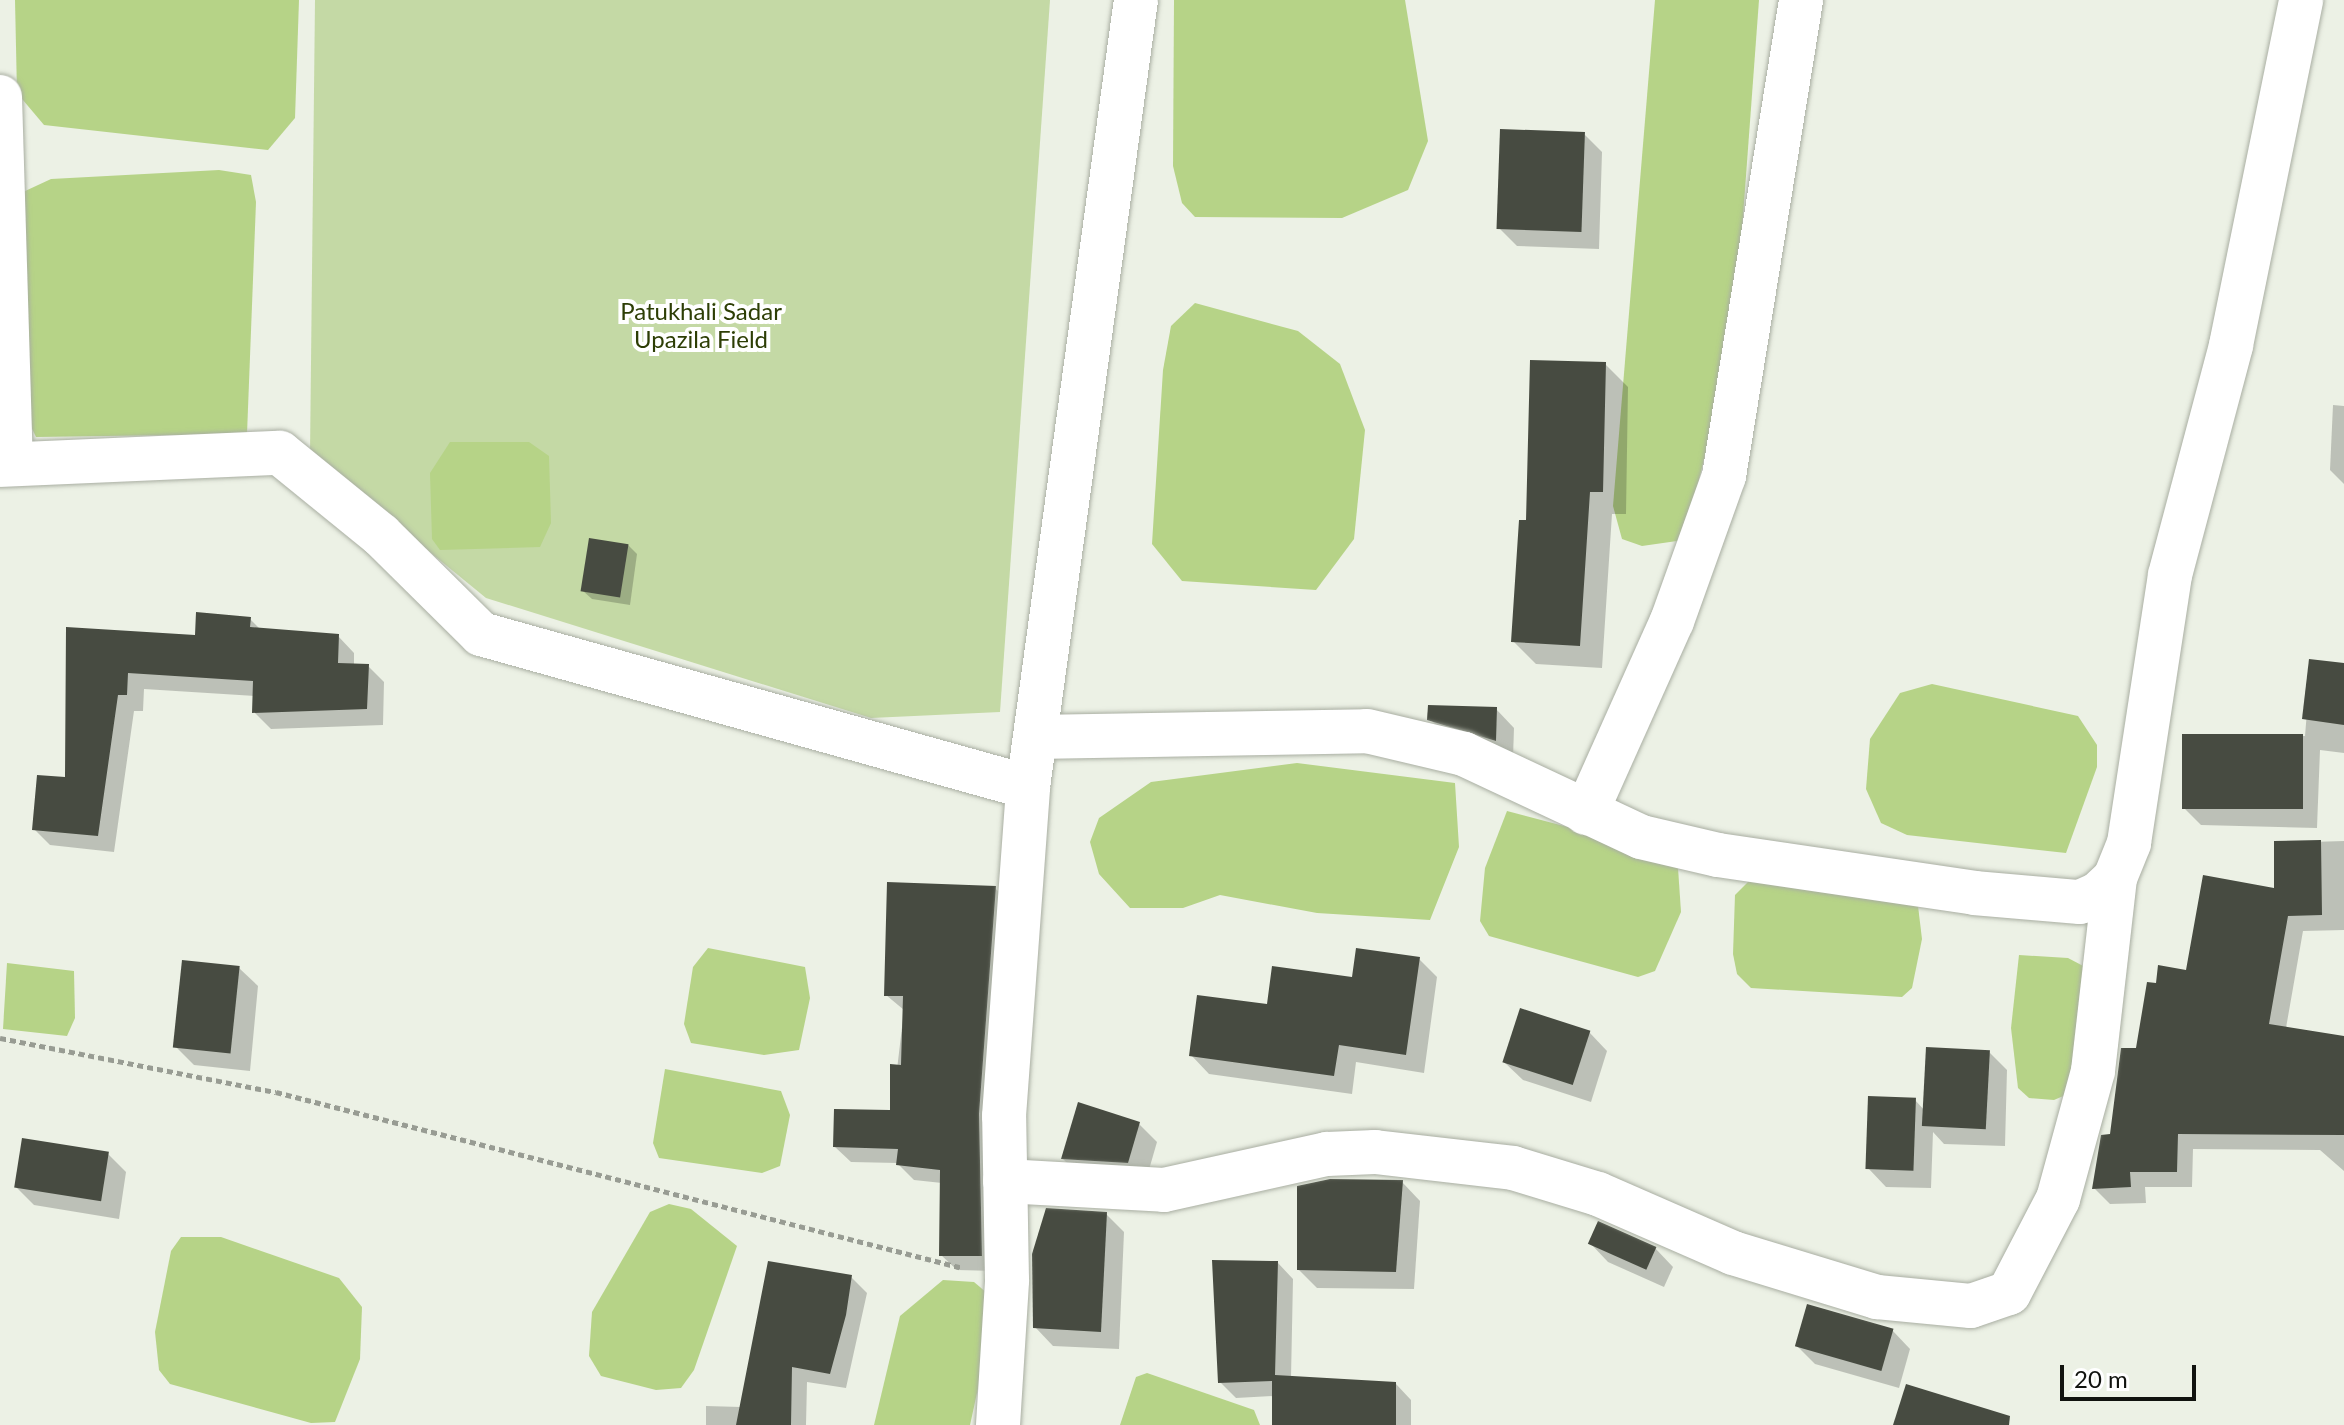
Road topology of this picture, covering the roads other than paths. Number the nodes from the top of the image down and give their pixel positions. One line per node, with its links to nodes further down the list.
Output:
1 (1136, 0): 6 (street)
2 (1801, 0): 8 (street)
3 (2301, 0): 9 (street)
4 (0, 97): 5 (street)
5 (5, 462): 7 (street)
6 (1035, 737): 7 (street); 8 (street)
7 (1028, 787): 10 (street)
8 (1586, 813): 9 (street)
9 (2115, 878): 10 (street)
10 (1005, 1181): 11 (street)
11 (998, 1425)

